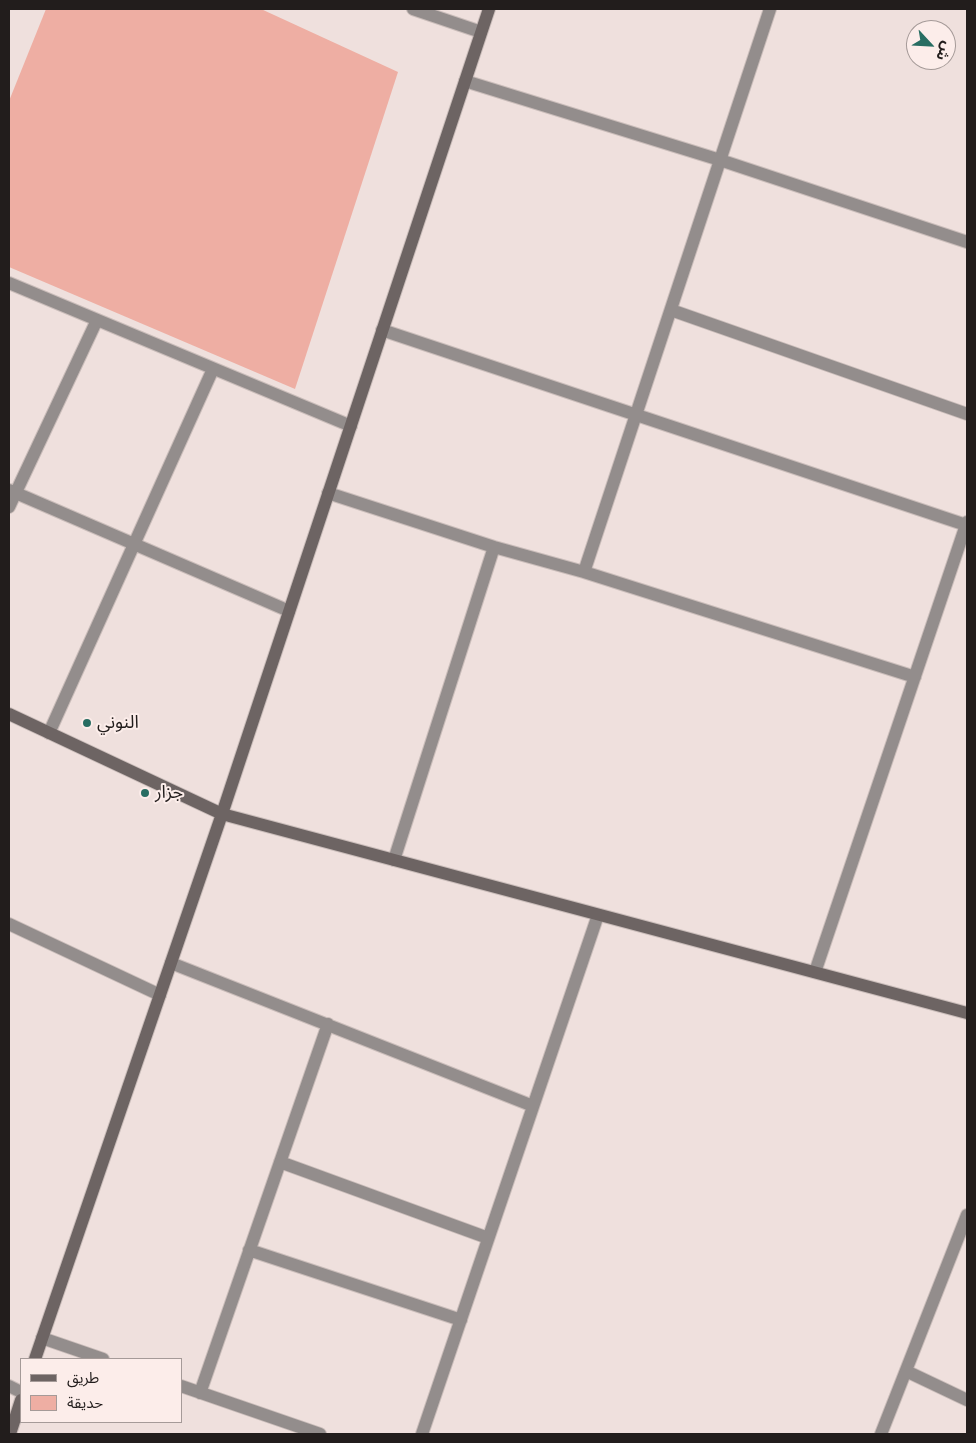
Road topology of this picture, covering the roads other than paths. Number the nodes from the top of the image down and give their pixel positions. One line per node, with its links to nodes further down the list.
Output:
1 (413, 9): 4 (street)
2 (489, 9): 4 (street)
3 (770, 9): 6 (street)
4 (481, 32): 5 (street)
5 (465, 81): 6 (street); 11 (street)
6 (720, 160): 7 (street); 9 (street)
7 (967, 242)
8 (9, 283): 10 (street)
9 (671, 310): 13 (street); 14 (street)
10 (97, 320): 12 (street); 16 (street)
11 (382, 330): 14 (street); 15 (street)
12 (213, 369): 15 (street); 20 (street)
13 (967, 414)
14 (636, 416): 19 (street); 22 (street)
15 (351, 426): 17 (street)
16 (12, 492): 18 (street); 20 (street)
17 (328, 493): 21 (street); 23 (street)
18 (9, 507)
19 (967, 523): 24 (street)
20 (134, 544): 23 (street); 26 (street)
21 (494, 547): 22 (street); 28 (street)
22 (584, 572): 24 (street)
23 (289, 611): 27 (street)
24 (915, 677): 32 (street)
25 (9, 714): 26 (street)
26 (49, 733): 27 (street)
27 (222, 814): 28 (street); 31 (street)
28 (394, 860): 29 (street)
29 (598, 915): 32 (street); 36 (street)
30 (9, 924): 33 (street)
31 (171, 963): 33 (street); 35 (street)
32 (815, 972): 34 (street)
33 (160, 995): 42 (street)
34 (967, 1013)
35 (328, 1024): 36 (street); 37 (street)
36 (533, 1106): 39 (street)
37 (280, 1162): 39 (street); 40 (street)
38 (967, 1215): 45 (street)
39 (488, 1238): 41 (street)
40 (249, 1250): 41 (street); 47 (street)
41 (460, 1320): 52 (street)
42 (42, 1338): 43 (street); 44 (street)
43 (35, 1358)
44 (100, 1358)
45 (906, 1371): 48 (street); 53 (street)
46 (182, 1386): 47 (street)
47 (200, 1393): 51 (street)
48 (967, 1400)
49 (20, 1403): 50 (street)
50 (10, 1434)
51 (320, 1434)
52 (422, 1434)
53 (881, 1434)

